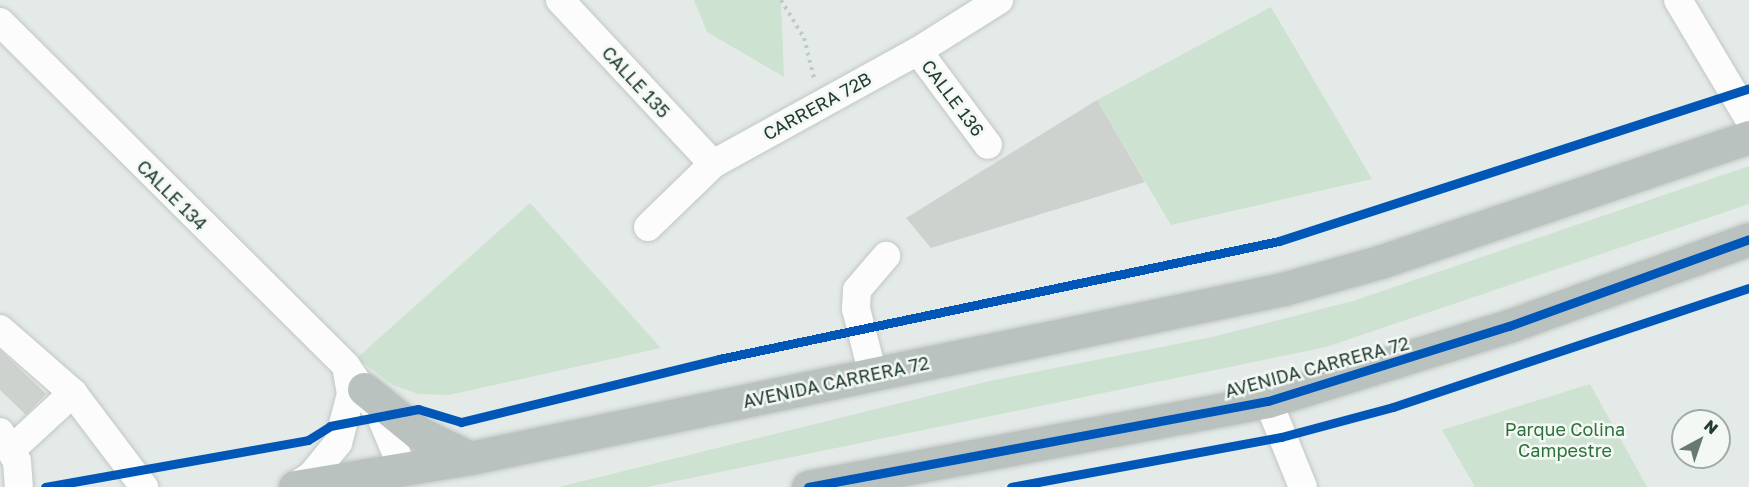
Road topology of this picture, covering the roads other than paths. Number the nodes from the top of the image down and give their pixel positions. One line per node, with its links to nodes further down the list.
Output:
1 (560, 0): 9 (street, CALLE 135)
2 (999, 0): 5 (street, CARRERA 72B)
3 (1678, 0): 6 (street)
4 (0, 22): 15 (street, CALLE 134)
5 (918, 51): 8 (street, CALLE 136); 9 (street, CARRERA 72B)
6 (1749, 119)
7 (1749, 137): 14 (highway, AVENIDA CARRERA 72)
8 (988, 145)
9 (712, 164): 10 (street, CARRERA 72B)
10 (648, 226)
11 (1749, 239): 17 (highway, AVENIDA CARRERA 72)
12 (886, 256): 14 (street)
13 (0, 329): 16 (street)
14 (873, 375): 19 (highway, AVENIDA CARRERA 72)
15 (355, 378): 19 (highway); 20 (street, CALLE 134); 23 (street)
16 (73, 393): 18 (street); 22 (street)
17 (1268, 401): 24 (highway, AVENIDA CARRERA 72); 25 (street)
18 (6, 440): 21 (street)
19 (470, 458): 20 (highway, AVENIDA CARRERA 72)
20 (403, 469): 23 (highway, AVENIDA CARRERA 72)
21 (19, 487)
22 (144, 487)
23 (294, 487)
24 (808, 487)
25 (1303, 487)

